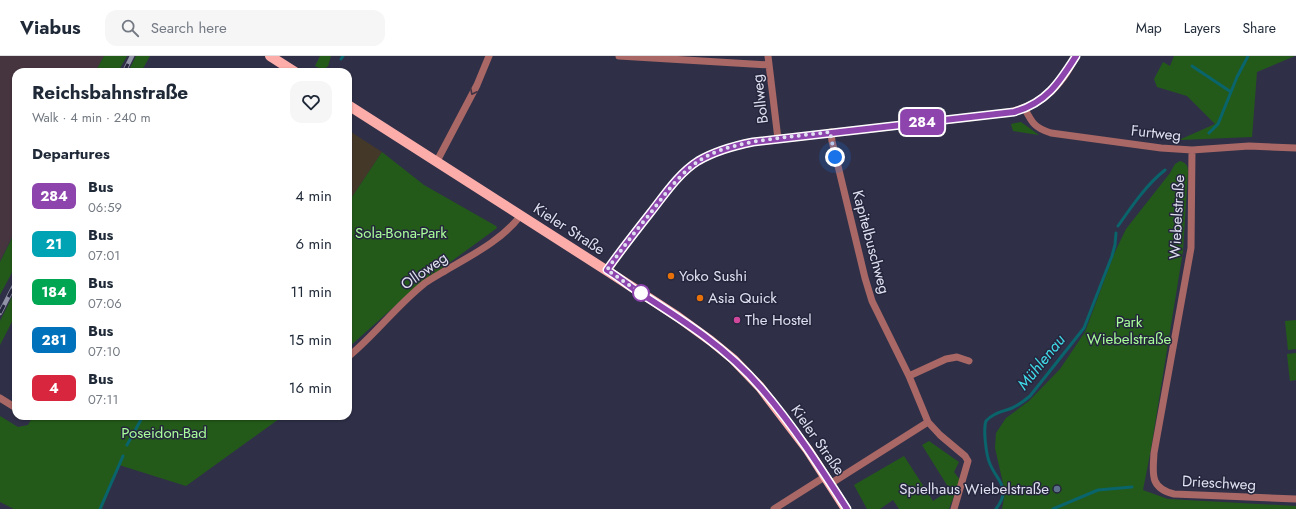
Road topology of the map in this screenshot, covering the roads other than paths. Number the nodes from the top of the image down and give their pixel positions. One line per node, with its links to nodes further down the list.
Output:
1 (270, 56): 7 (main road)
2 (489, 56): 14 (street, one-way to 14)
3 (619, 56): 6 (street)
4 (768, 56): 6 (street, Bollweg)
5 (1076, 56): 9 (street)
6 (769, 65): 11 (street, Bollweg)
7 (289, 68)
8 (352, 108): 14 (main road, Kieler Straße)
9 (1025, 109): 10 (street); 13 (street, Furtweg)
10 (830, 132): 11 (street); 19 (street, Kapitelbuschweg)
11 (778, 139): 16 (street)
12 (1296, 148): 13 (street, Furtweg)
13 (1192, 150): 23 (street, Wiebelstraße)
14 (437, 161): 15 (main road, Kieler Straße)
15 (521, 215): 16 (main road, Kieler Straße); 17 (street, Olloweg)
16 (607, 270): 24 (main road, Kieler Straße)
17 (352, 354)
18 (969, 361): 19 (street)
19 (909, 376): 22 (street, Kapitelbuschweg)
20 (0, 398): 21 (street)
21 (12, 406)
22 (928, 422): 24 (street); 28 (street, Kapitelbuschweg)
23 (1153, 473): 25 (street, Drieschweg)
24 (828, 480): 26 (street); 27 (main road, Kieler Straße)
25 (1296, 499)
26 (774, 509)
27 (846, 509)
28 (954, 509)

